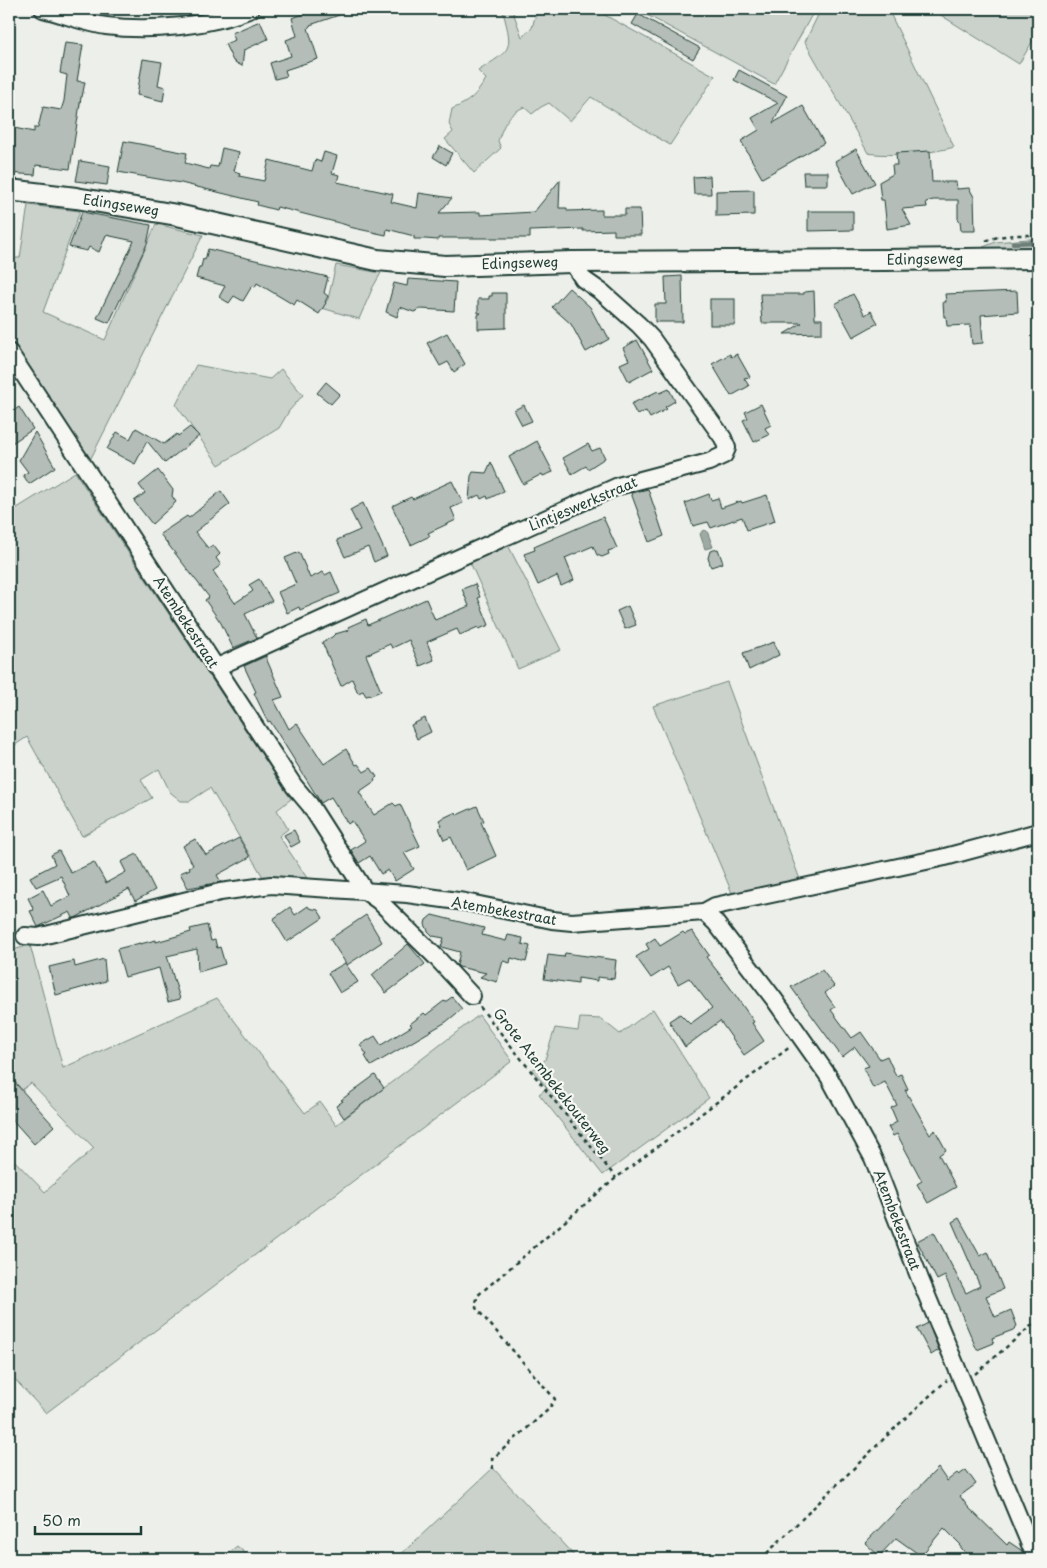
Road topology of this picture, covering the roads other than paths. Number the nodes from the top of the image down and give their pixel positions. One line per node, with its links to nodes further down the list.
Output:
1 (43, 9): 2 (street)
2 (251, 9)
3 (9, 190): 5 (main road, Edingseweg)
4 (1038, 258): 5 (main road, Edingseweg)
5 (572, 262): 7 (street, Lintjeswerkstraat)
6 (9, 352): 7 (street, Atembekestraat)
7 (215, 668): 9 (street, Atembekestraat)
8 (1038, 832): 10 (street, Atembekestraat)
9 (365, 891): 10 (street, Atembekestraat); 11 (street, Atembekestraat); 12 (street, Atembekestraat)
10 (704, 912): 13 (street, Atembekestraat)
11 (25, 936)
12 (472, 996)
13 (1036, 1559)

